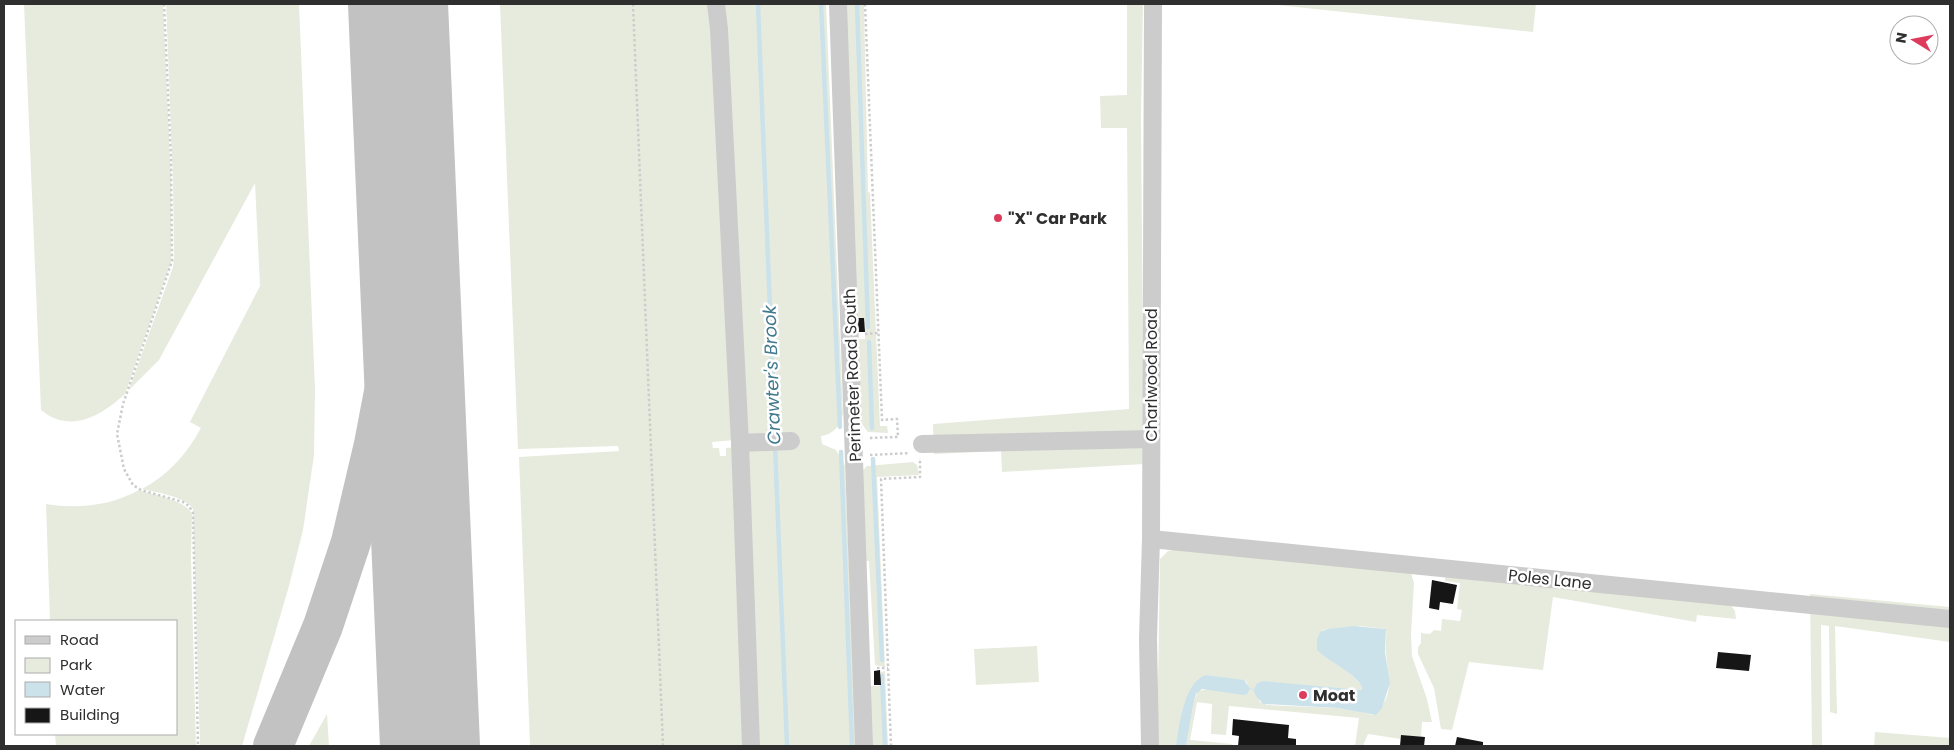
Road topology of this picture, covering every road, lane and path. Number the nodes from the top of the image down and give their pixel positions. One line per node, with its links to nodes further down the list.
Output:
1 (164, 4): 15 (path)
2 (633, 4): 16 (path)
3 (716, 4): 10 (street)
4 (838, 4): 18 (street, Perimeter Road South)
5 (865, 4): 7 (path)
6 (1153, 4): 8 (street, Charlwood Road)
7 (866, 438)
8 (1151, 439): 11 (street); 13 (street, Charlwood Road)
9 (791, 441): 10 (street)
10 (740, 443): 17 (street)
11 (918, 450): 12 (path); 19 (path)
12 (867, 456)
13 (1150, 539): 14 (street, Poles Lane); 20 (street, Charlwood Road)
14 (1950, 619)
15 (198, 746)
16 (663, 746)
17 (751, 746)
18 (864, 746)
19 (891, 746)
20 (1150, 746)

